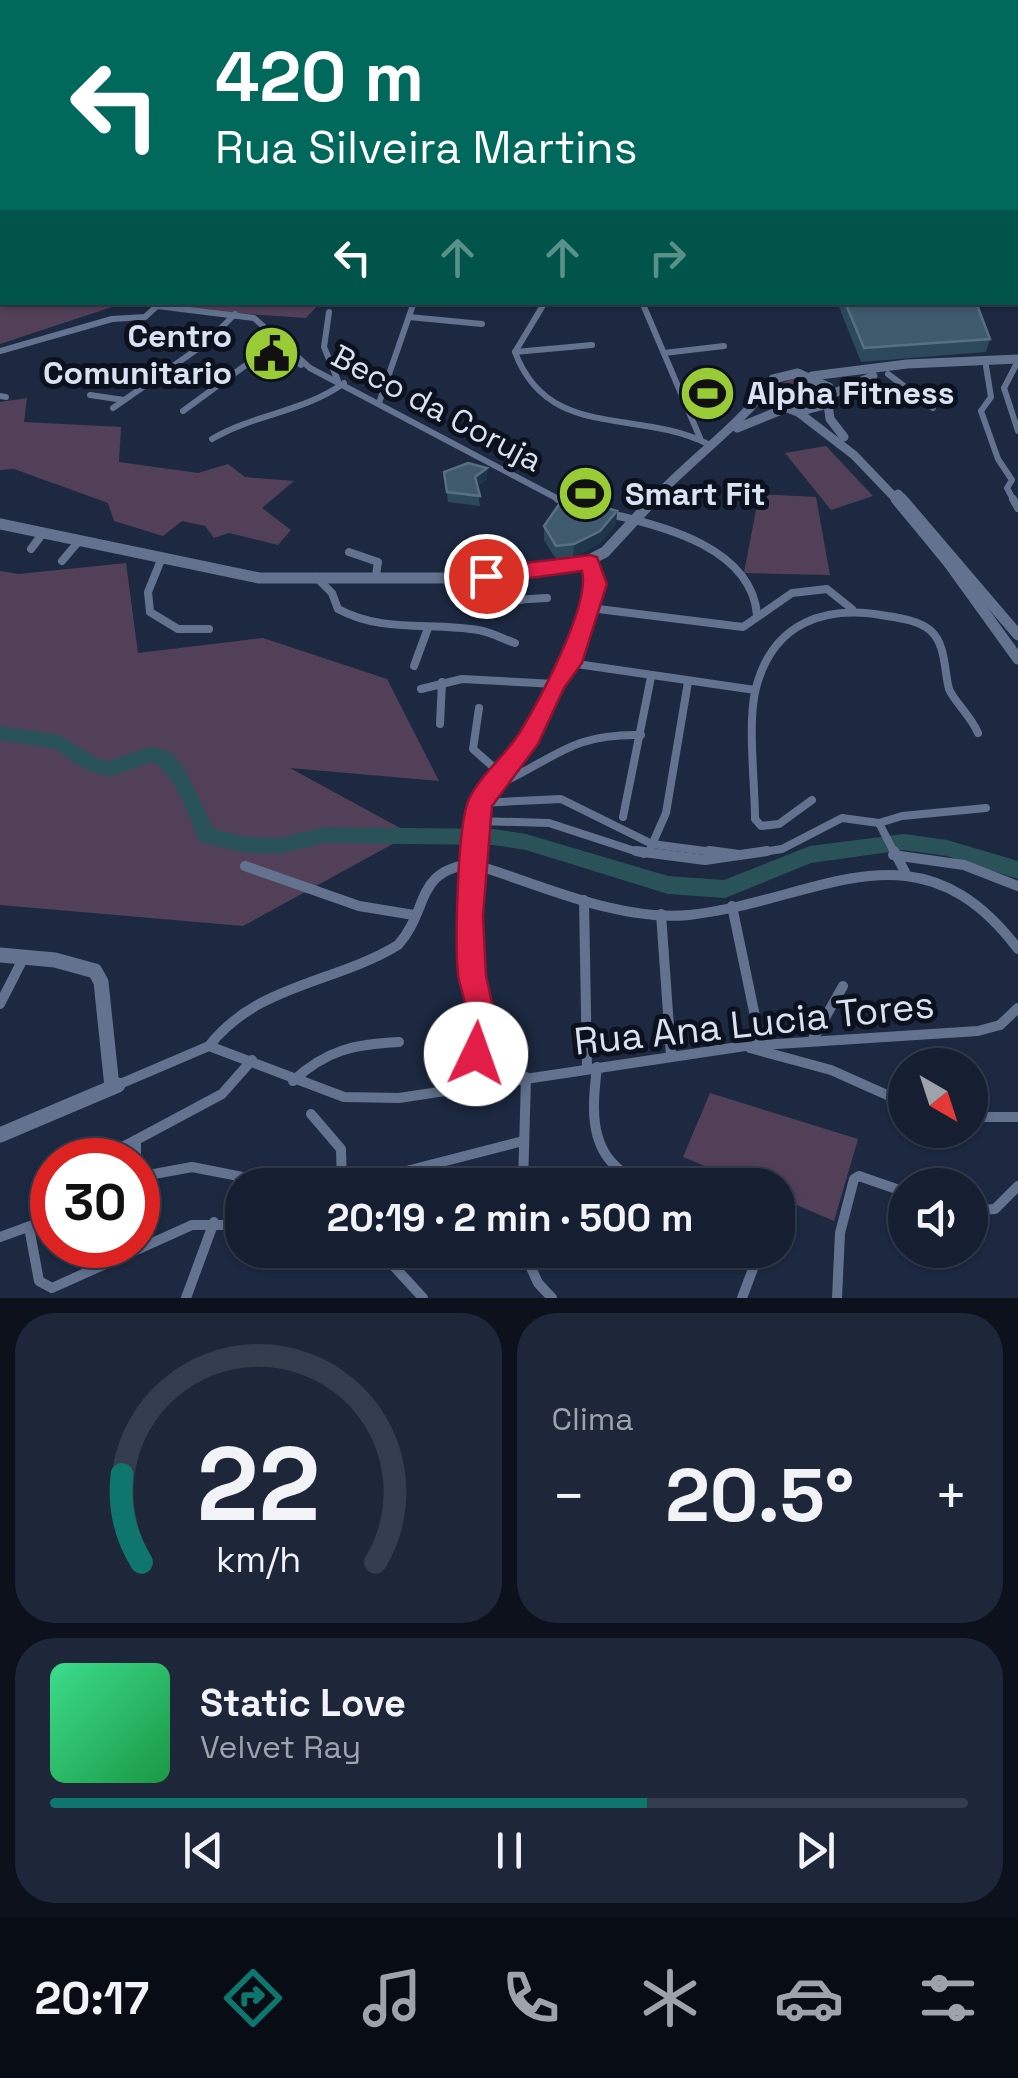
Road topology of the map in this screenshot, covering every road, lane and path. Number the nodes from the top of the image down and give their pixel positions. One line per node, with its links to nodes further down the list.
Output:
1 (413, 305): 6 (street)
2 (544, 305): 11 (street)
3 (643, 305): 12 (street)
4 (330, 312): 18 (street)
5 (235, 313): 10 (street, Beco da Coruja); 15 (street, Beco da Coruja); 22 (street)
6 (409, 317): 7 (street); 23 (street)
7 (482, 324)
8 (592, 345): 11 (street)
9 (724, 346): 12 (street)
10 (0, 352)
11 (515, 352): 32 (street)
12 (664, 353): 32 (street)
13 (1018, 363): 14 (main road); 17 (main road); 29 (street)
14 (986, 366): 16 (main road); 34 (street)
15 (310, 368): 18 (street, Beco da Coruja); 27 (street)
16 (888, 374): 21 (main road); 25 (street)
17 (812, 376): 19 (main road); 21 (main road)
18 (341, 382): 23 (street, Beco da Coruja); 31 (street)
19 (768, 387): 26 (main road); 30 (main road)
20 (90, 395): 22 (street)
21 (830, 399): 28 (main road); 58 (main road)
22 (124, 400): 24 (street)
23 (380, 403): 33 (street, Beco da Coruja)
24 (113, 408)
25 (933, 408)
26 (784, 409): 28 (main road); 30 (main road)
27 (184, 412)
28 (798, 412): 60 (main road)
29 (1018, 431)
30 (724, 433): 32 (main road)
31 (212, 438)
32 (704, 441): 36 (main road)
33 (571, 506)
34 (1018, 508)
35 (603, 513): 36 (street)
36 (636, 518): 44 (main road); 55 (street)
37 (0, 524): 38 (main road)
38 (43, 533): 39 (main road); 40 (street)
39 (79, 541): 42 (main road); 43 (street)
40 (30, 549)
41 (349, 552): 46 (street)
42 (162, 560): 48 (main road); 57 (street)
43 (62, 561)
44 (590, 562): 45 (main road); 53 (street)
45 (518, 573): 46 (main road); 51 (street)
46 (376, 575): 47 (main road)
47 (352, 576): 48 (main road); 49 (street)
48 (316, 578): 49 (street)
49 (332, 594): 56 (street)
50 (547, 598): 51 (street)
51 (521, 600): 52 (street)
52 (460, 603)
53 (590, 608): 55 (street); 61 (street)
54 (852, 609): 55 (street); 68 (street); 71 (street)
55 (757, 615)
56 (428, 628): 59 (street); 62 (street)
57 (209, 629)
58 (1018, 636)
59 (515, 644)
60 (1018, 659)
61 (570, 663): 63 (street); 66 (street)
62 (414, 666)
63 (651, 677): 65 (street); 72 (street)
64 (442, 682): 66 (street); 67 (street); 70 (street)
65 (688, 682): 68 (street); 81 (street)
66 (555, 684): 73 (street)
67 (421, 689)
68 (755, 690): 75 (street)
69 (479, 708): 73 (street)
70 (440, 724)
71 (978, 733)
72 (641, 735): 74 (street); 78 (street)
73 (500, 773): 74 (street)
74 (489, 788): 76 (street)
75 (812, 800)
76 (480, 803): 79 (street); 81 (street)
77 (986, 808): 80 (street)
78 (622, 817)
79 (478, 821): 83 (street); 85 (street)
80 (879, 824): 82 (street); 84 (street)
81 (652, 844): 83 (street); 84 (street)
82 (893, 854): 87 (street); 88 (street)
83 (648, 855): 84 (street)
84 (752, 856)
85 (473, 864): 89 (street); 92 (street); 109 (street)
86 (245, 866): 92 (street)
87 (905, 872): 90 (street); 93 (street)
88 (1018, 886)
89 (584, 900): 91 (street); 106 (street)
90 (732, 906): 91 (street); 101 (street)
91 (661, 914): 104 (street)
92 (414, 915): 102 (street)
93 (1018, 948)
94 (0, 955): 95 (main road)
95 (24, 957): 97 (street); 110 (main road)
96 (843, 986): 99 (street)
97 (0, 1004)
98 (1018, 1008): 99 (street, Rua Ana Lucia Tores)
99 (813, 1039): 101 (street, Rua Ana Lucia Tores)
100 (400, 1042): 108 (street)
101 (761, 1045): 103 (street, Rua Ana Lucia Tores)
102 (209, 1046): 105 (street, Rua Ana Lucia Tores); 110 (street)
103 (745, 1046): 104 (street, Rua Ana Lucia Tores); 111 (street)
104 (671, 1056): 106 (street, Rua Ana Lucia Tores)
105 (252, 1060): 108 (street, Rua Ana Lucia Tores); 116 (street)
106 (592, 1068): 107 (street, Rua Ana Lucia Tores); 121 (street)
107 (526, 1077): 109 (street, Rua Ana Lucia Tores); 117 (street)
108 (293, 1081): 109 (street, Rua Ana Lucia Tores)
109 (481, 1082)
110 (116, 1086): 115 (main road)
111 (888, 1096)
112 (311, 1114): 118 (street)
113 (988, 1118): 114 (street)
114 (1017, 1119)
115 (0, 1135)
116 (140, 1138)
117 (524, 1141): 119 (street); 120 (street)
118 (342, 1168)
119 (418, 1168)
120 (523, 1168)
121 (618, 1168)
122 (160, 1169): 123 (street)
123 (225, 1174)
124 (888, 1186): 141 (street)
125 (1018, 1186): 126 (street)
126 (988, 1210)
127 (214, 1222): 128 (street); 131 (street); 137 (street)
128 (225, 1223)
129 (30, 1226): 130 (street)
130 (0, 1238)
131 (160, 1238)
132 (39, 1268): 133 (street)
133 (96, 1268)
134 (396, 1268): 138 (street)
135 (531, 1268): 139 (street)
136 (753, 1268): 140 (street)
137 (186, 1298)
138 (423, 1298)
139 (552, 1298)
140 (742, 1298)
141 (837, 1298)

